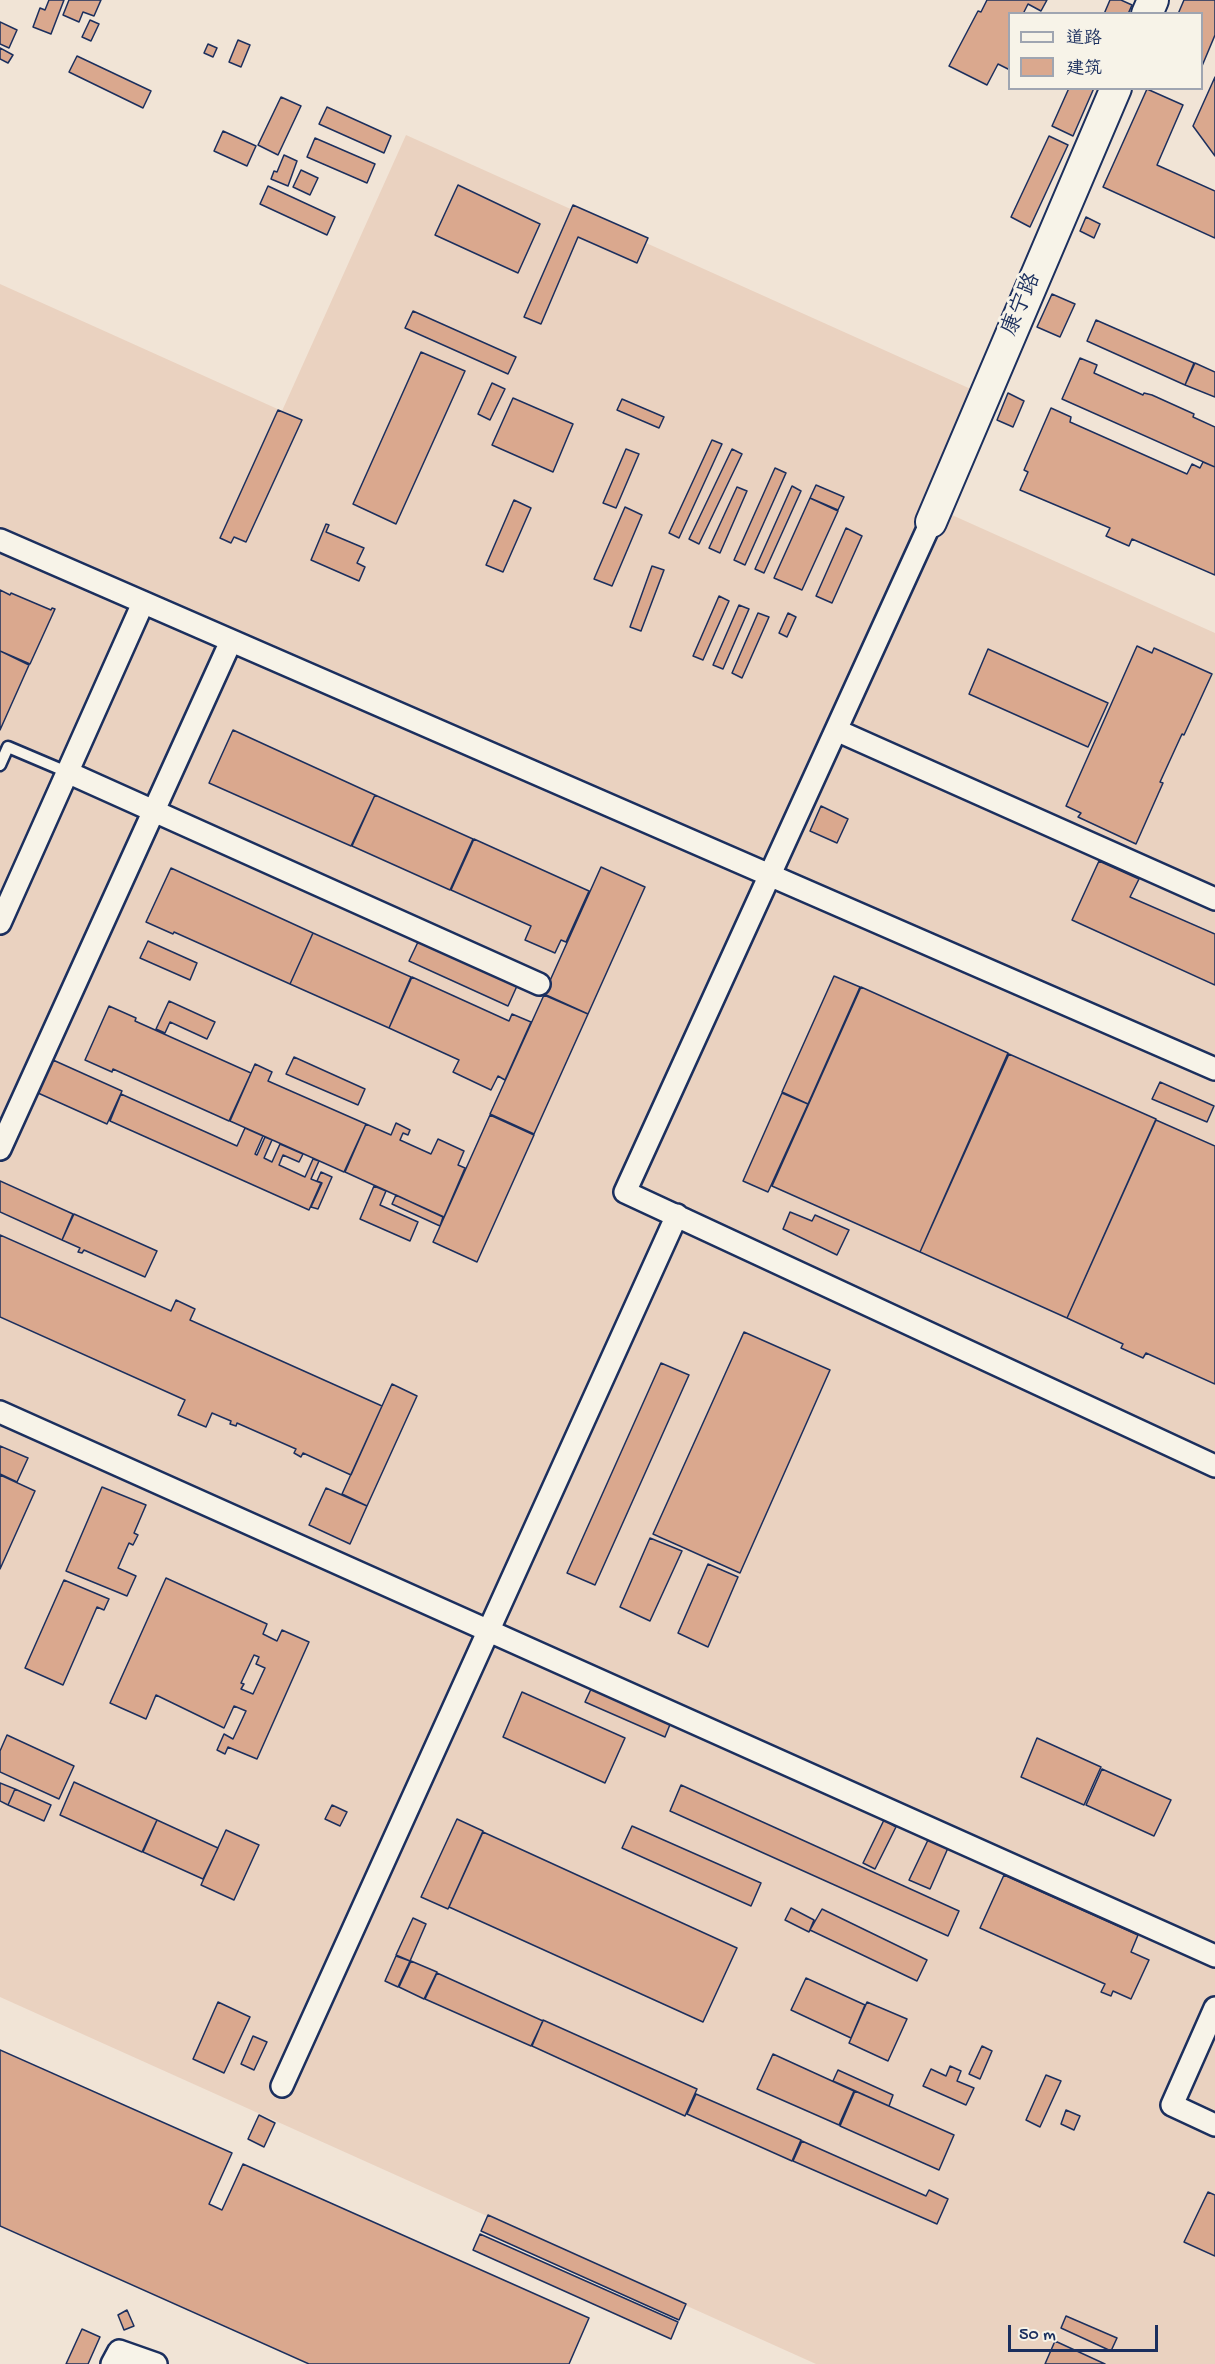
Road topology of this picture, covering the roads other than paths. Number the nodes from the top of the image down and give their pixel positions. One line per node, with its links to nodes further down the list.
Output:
1 (1115, 90): 2 (street, 康宁路)
2 (930, 522): 6 (street)
3 (0, 540): 4 (street)
4 (142, 603): 5 (street); 8 (street)
5 (231, 641): 9 (street); 10 (street)
6 (836, 730): 10 (street); 11 (street)
7 (0, 765): 8 (lane)
8 (67, 772): 9 (street); 12 (street)
9 (153, 811): 13 (street); 15 (street)
10 (769, 876): 14 (street); 16 (street)
11 (1215, 899)
12 (2, 913)
13 (539, 984)
14 (1214, 1064)
15 (0, 1149)
16 (677, 1215): 18 (street); 19 (street)
17 (0, 1413): 19 (street)
18 (1215, 1466)
19 (488, 1632): 20 (street); 22 (street)
20 (1215, 1956)
21 (1215, 2008): 23 (street)
22 (282, 2086)
23 (1215, 2125)
24 (112, 2364): 25 (street)
25 (156, 2364)

